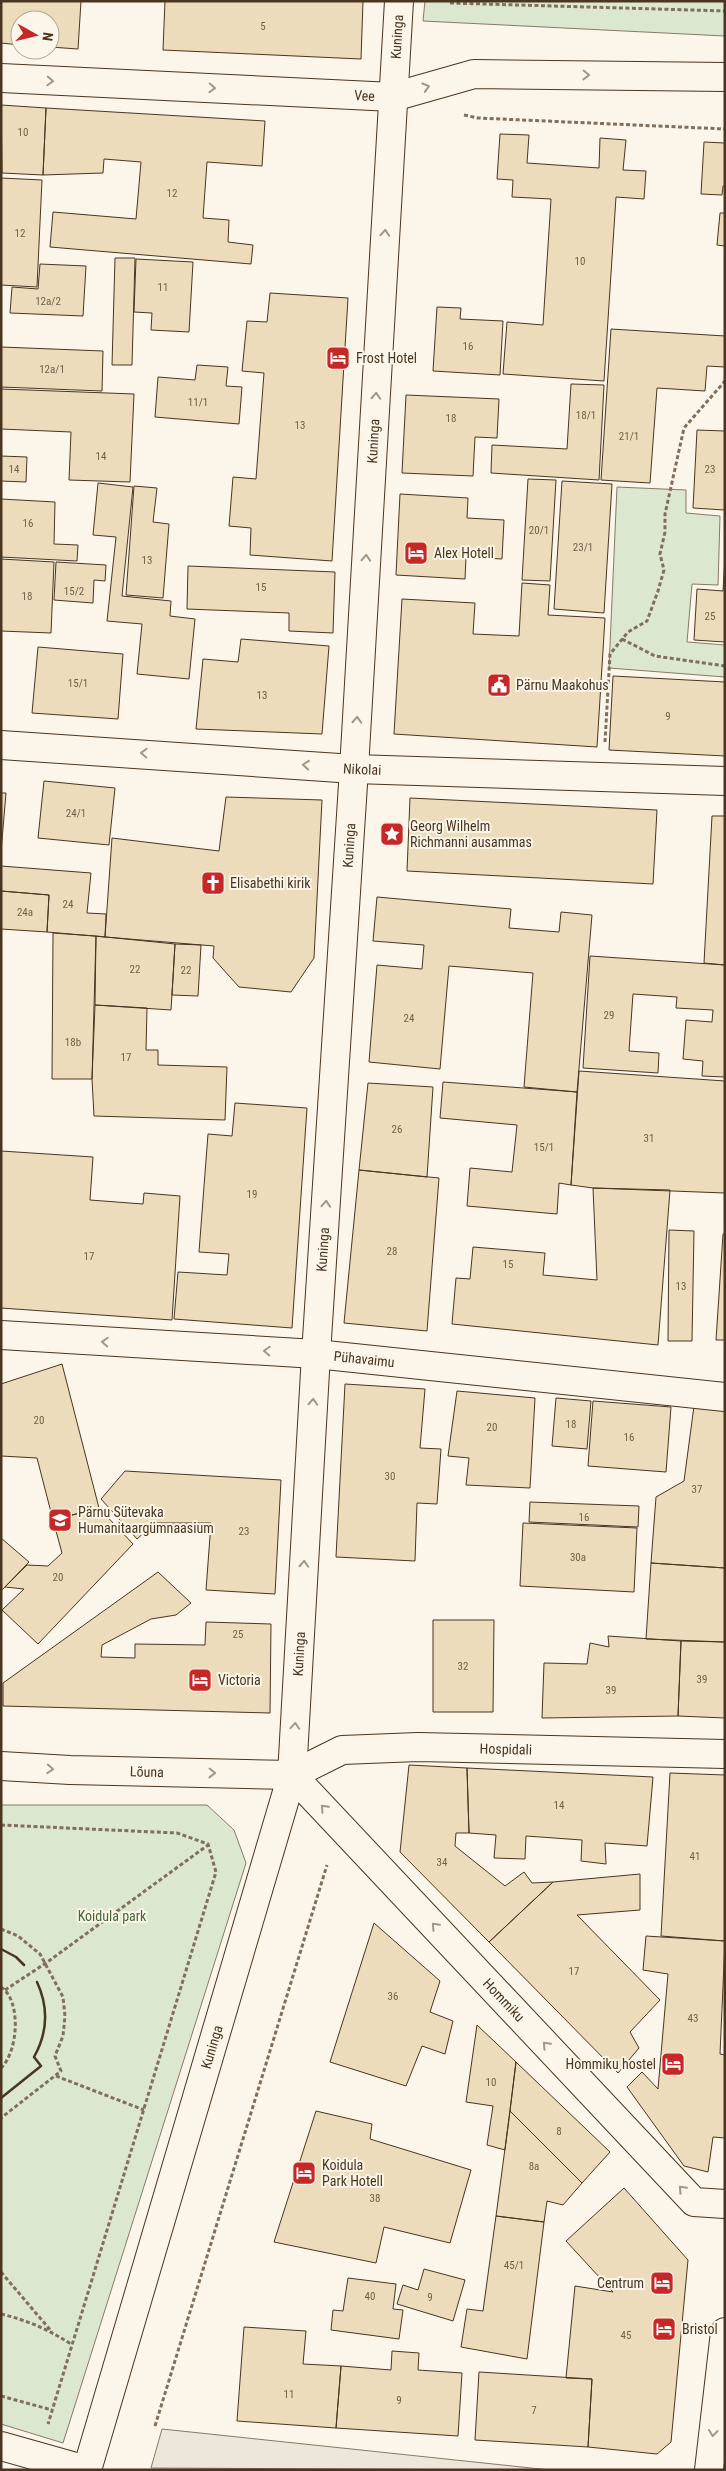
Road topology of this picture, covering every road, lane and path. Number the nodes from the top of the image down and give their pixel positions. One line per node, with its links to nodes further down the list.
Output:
1 (398, 1): 6 (street, Kuninga)
2 (451, 2): 3 (path)
3 (725, 11)
4 (725, 77): 6 (street, Vee, one-way to 4)
5 (1, 78): 6 (street, Vee, one-way to 6)
6 (392, 97): 13 (street, Kuninga, one-way to 6)
7 (459, 113): 8 (path)
8 (725, 129)
9 (725, 381): 10 (path)
10 (622, 639): 11 (path); 14 (path)
11 (725, 666)
12 (1, 745): 13 (street, Nikolai, one-way to 12)
13 (354, 769): 14 (street, Nikolai); 17 (street, Kuninga, one-way to 13)
14 (603, 778): 15 (street, Nikolai)
15 (725, 780)
16 (1, 1335): 17 (street, Pühavaimu, one-way to 16)
17 (316, 1354): 18 (street, Pühavaimu); 21 (street, Kuninga, one-way to 17)
18 (725, 1397)
19 (725, 1754): 21 (street, Hospidali)
20 (1, 1766): 21 (street, Lõuna, one-way to 21)
21 (292, 1775): 23 (street, Hommiku, one-way to 21); 41 (street, Kuninga)
22 (1, 1825): 24 (path)
23 (340, 1825): 32 (street, Hommiku, one-way to 23); 39 (path)
24 (208, 1844): 26 (path); 30 (path)
25 (1, 1929): 26 (path)
26 (46, 1963): 27 (path); 29 (path)
27 (3, 1988): 28 (path)
28 (1, 2068)
29 (56, 2076): 30 (path); 31 (path)
30 (144, 2110): 37 (path)
31 (1, 2118)
32 (725, 2204)
33 (1, 2272): 35 (path)
34 (1, 2314): 35 (path)
35 (52, 2332): 37 (path)
36 (725, 2332): 42 (street, one-way to 42)
37 (71, 2344): 38 (path)
38 (1, 2396)
39 (154, 2426)
40 (1, 2446): 41 (street)
41 (87, 2470)
42 (709, 2470)

